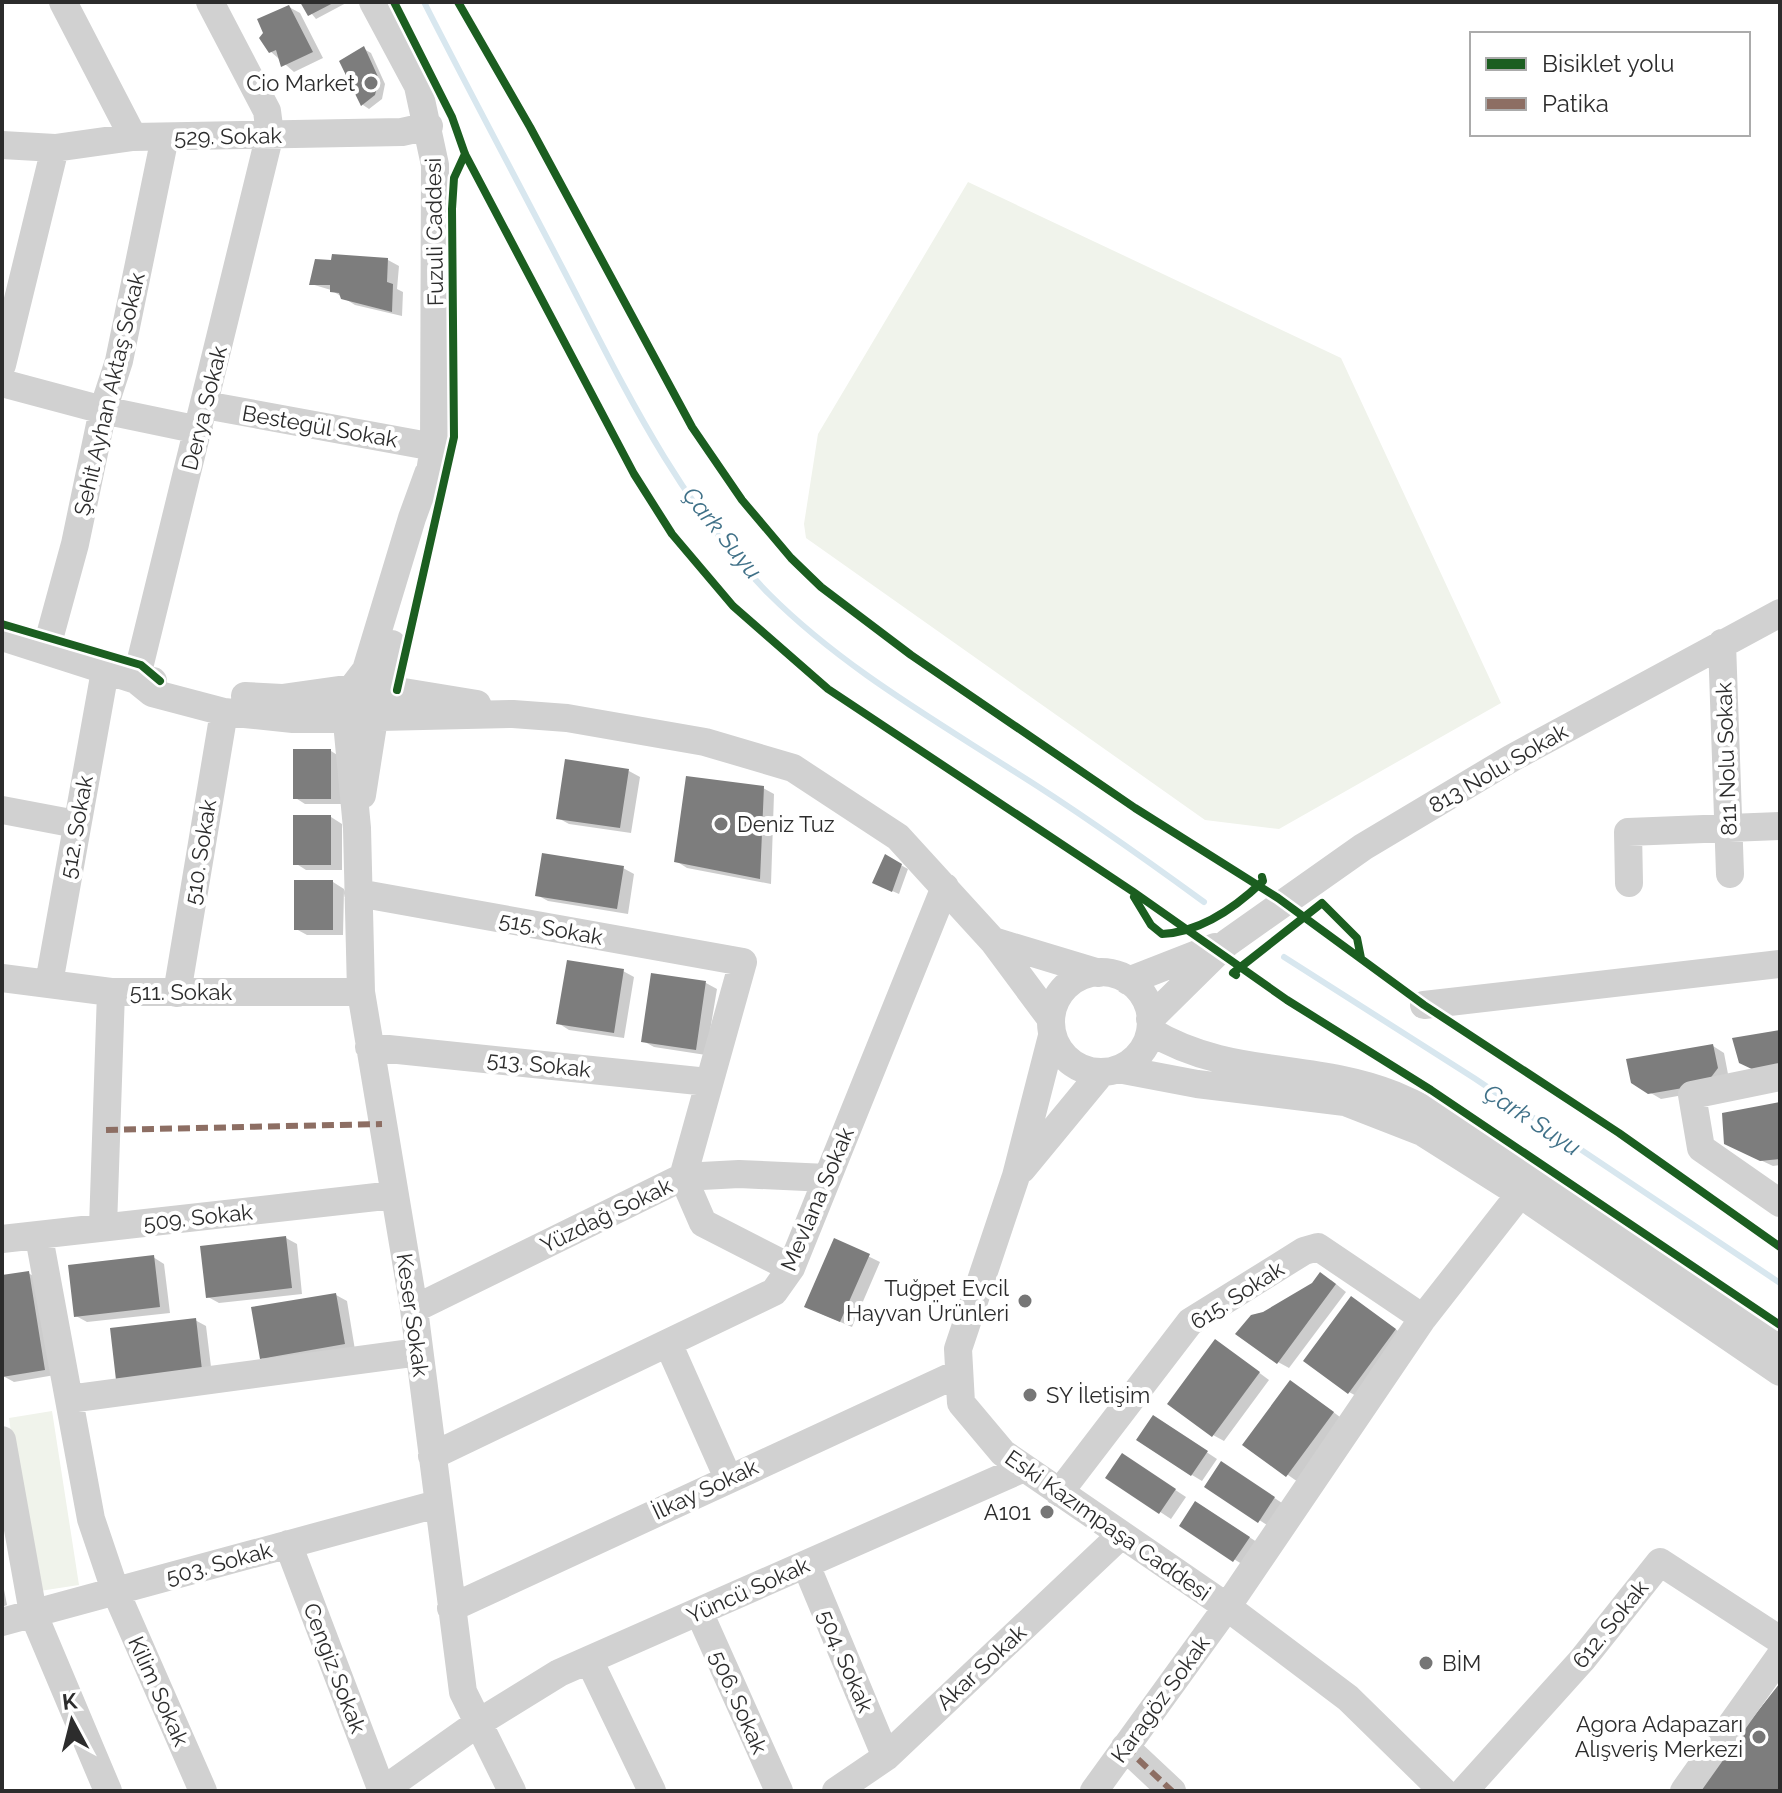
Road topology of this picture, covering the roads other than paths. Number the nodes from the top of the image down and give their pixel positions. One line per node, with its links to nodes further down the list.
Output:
1 (63, 2): 6 (street)
2 (210, 2): 5 (street)
3 (373, 2): 4 (street, Fuzuli Caddesi)
4 (429, 126): 5 (street, 529. Sokak); 14 (street, Fuzuli Caddesi)
5 (270, 134): 7 (street, 529. Sokak); 13 (street, Derya Sokak)
6 (133, 137): 7 (street, 529. Sokak); 9 (street, 529. Sokak)
7 (165, 137): 12 (street, Şehit Ayhan Aktaş Sokak)
8 (2, 145): 9 (street, 529. Sokak)
9 (55, 148): 10 (street)
10 (2, 365)
11 (2, 383): 12 (street, Bestegül Sokak)
12 (103, 410): 13 (street, Bestegül Sokak); 18 (street, Şehit Ayhan Aktaş Sokak)
13 (202, 418): 14 (street, Bestegül Sokak); 20 (street, Derya Sokak)
14 (431, 461): 21 (street); 22 (street)
15 (1780, 613): 17 (street, 813 Nolu Sokak)
16 (2, 637): 18 (street)
17 (1722, 643): 29 (street, 811 Nolu Sokak); 35 (street, 813 Nolu Sokak)
18 (46, 650): 19 (street)
19 (105, 671): 20 (street); 27 (street, 512. Sokak)
20 (136, 680): 21 (street); 23 (street)
21 (353, 687): 22 (street); 25 (street)
22 (382, 688): 24 (street); 25 (street)
23 (224, 712): 25 (street); 44 (street, 510. Sokak)
24 (513, 714): 25 (street); 32 (street)
25 (360, 719): 33 (street, Keser Sokak)
26 (2, 810): 27 (street)
27 (76, 824): 41 (street, 512. Sokak)
28 (1780, 826): 29 (street)
29 (1728, 828): 30 (street, 811 Nolu Sokak); 31 (street)
30 (1730, 874)
31 (1629, 883)
32 (945, 887): 34 (street); 54 (street, Mevlana Sokak)
33 (358, 893): 36 (street, 515. Sokak); 43 (street, Keser Sokak)
34 (993, 941): 38 (street); 47 (street)
35 (1227, 943): 40 (street); 46 (street)
36 (743, 962): 51 (street, Yüzdağ Sokak)
37 (1780, 964): 45 (street)
38 (1100, 973): 40 (street); 47 (street)
39 (2, 978): 41 (street, 511. Sokak)
40 (1128, 981): 46 (street)
41 (49, 983): 42 (street, 511. Sokak)
42 (111, 992): 44 (street, 511. Sokak); 58 (street)
43 (361, 992): 44 (street, 511. Sokak); 48 (street, Keser Sokak)
44 (177, 993)
45 (1424, 1005)
46 (1150, 1025): 49 (street); 65 (street)
47 (1051, 1027): 49 (street); 52 (street, Eski Kazımpaşa Caddesi)
48 (369, 1047): 51 (street, 513. Sokak); 56 (street, Keser Sokak)
49 (1110, 1071): 52 (street, Eski Kazımpaşa Caddesi); 55 (street)
50 (1780, 1077): 57 (street)
51 (708, 1082): 53 (street, Yüzdağ Sokak)
52 (1016, 1176): 68 (street, Eski Kazımpaşa Caddesi)
53 (683, 1177): 54 (street); 61 (street); 62 (street, Yüzdağ Sokak)
54 (827, 1178): 61 (street, Mevlana Sokak)
55 (1520, 1194): 63 (street); 67 (street)
56 (394, 1195): 58 (street, 509. Sokak); 62 (street, Keser Sokak)
57 (1780, 1203)
58 (103, 1227): 59 (street, 509. Sokak)
59 (39, 1237): 60 (street, 509. Sokak); 69 (street, Kilim Sokak)
60 (2, 1239)
61 (791, 1268): 64 (street, Mevlana Sokak)
62 (414, 1309): 66 (street, Keser Sokak)
63 (1423, 1318): 74 (street, 615. Sokak); 80 (street)
64 (668, 1343): 71 (street, Mevlana Sokak); 73 (street)
65 (1780, 1344)
66 (419, 1352): 69 (street); 71 (street, Keser Sokak)
67 (1780, 1372)
68 (959, 1373): 72 (street, Eski Kazımpaşa Caddesi); 73 (street, İlkay Sokak)
69 (69, 1399): 79 (street, Kilim Sokak)
70 (2, 1440): 83 (street)
71 (432, 1456): 75 (street, Keser Sokak)
72 (1024, 1468): 74 (street, Eski Kazımpaşa Caddesi); 78 (street, Yüncü Sokak)
73 (728, 1478): 81 (street, İlkay Sokak)
74 (1059, 1493): 76 (street, Eski Kazımpaşa Caddesi)
75 (437, 1504): 77 (street, 503. Sokak); 81 (street, Keser Sokak)
76 (1120, 1536): 80 (street, Eski Kazımpaşa Caddesi); 90 (street, Akar Sokak)
77 (288, 1544): 79 (street, 503. Sokak); 93 (street, Cengiz Sokak)
78 (806, 1565): 82 (street, Yüncü Sokak); 90 (street, 504. Sokak)
79 (115, 1590): 83 (street, 503. Sokak); 92 (street, Kilim Sokak)
80 (1227, 1607): 89 (street, Karagöz Sokak); 100 (street, Eski Kazımpaşa Caddesi)
81 (451, 1608): 88 (street, Keser Sokak)
82 (699, 1612): 87 (street, Yüncü Sokak); 96 (street, 506. Sokak)
83 (33, 1613): 84 (street, 503. Sokak); 91 (street)
84 (2, 1622)
85 (1780, 1640): 101 (street, 612. Sokak)
86 (1780, 1656): 102 (street)
87 (589, 1660): 88 (street, Yüncü Sokak); 95 (street)
88 (478, 1723): 93 (street, Yüncü Sokak); 94 (street, Keser Sokak)
89 (1125, 1747): 98 (street, Karagöz Sokak); 99 (street)
90 (886, 1757): 97 (street, Akar Sokak)
91 (108, 1791)
92 (203, 1791)
93 (382, 1791)
94 (512, 1791)
95 (652, 1791)
96 (779, 1791)
97 (836, 1791)
98 (1094, 1791)
99 (1172, 1791)
100 (1443, 1791)
101 (1464, 1791)
102 (1684, 1791)

